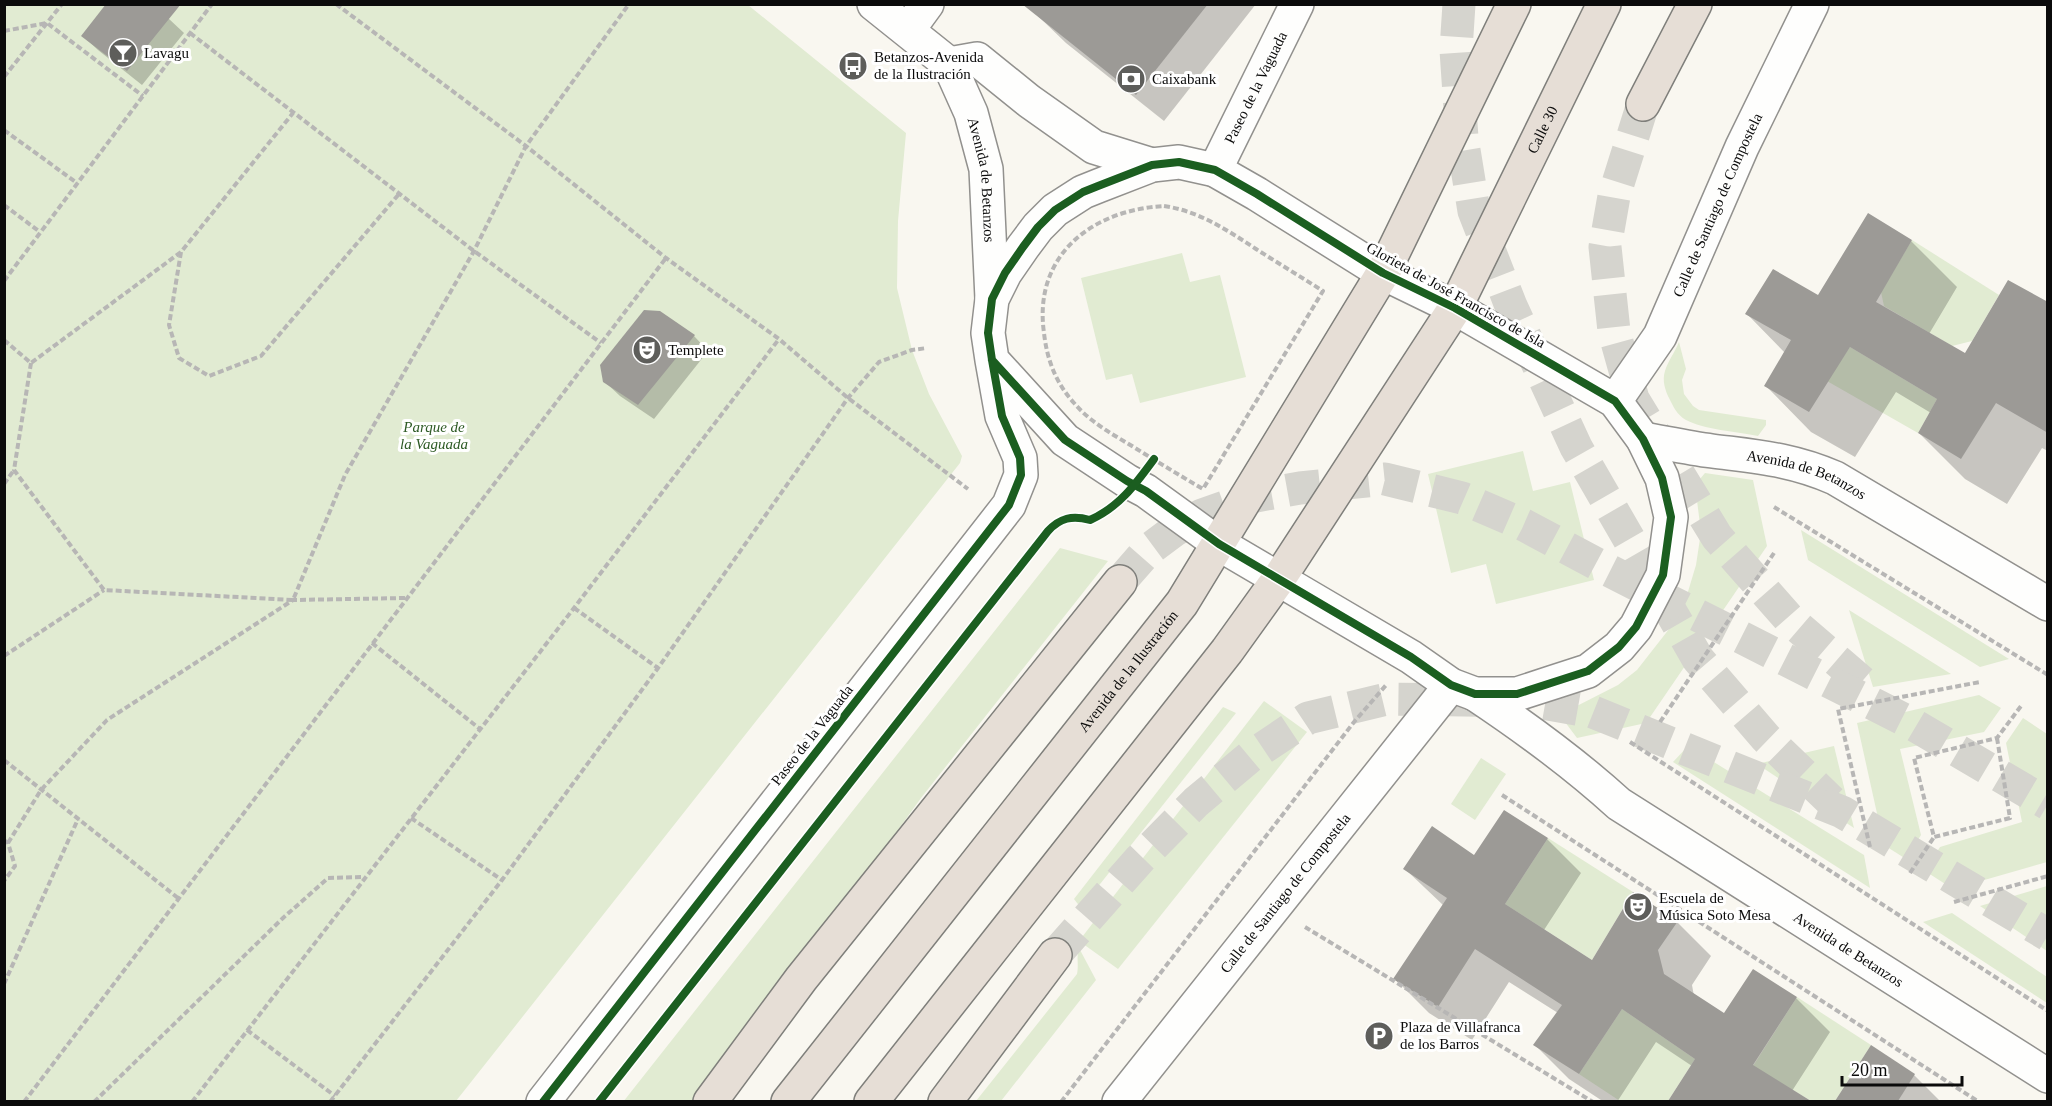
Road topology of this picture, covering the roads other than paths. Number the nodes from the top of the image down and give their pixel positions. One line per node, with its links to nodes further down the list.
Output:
1 (927, 4): 9 (street)
2 (1297, 4): 12 (street, Paseo de la Vaguada)
3 (1514, 4): 13 (highway, Avenida de la Ilustración)
4 (1604, 4): 15 (highway, Calle 30)
5 (1690, 4): 6 (highway)
6 (1695, 4)
7 (1812, 4): 17 (street, Calle de Santiago de Compostela)
8 (876, 5): 9 (street, Avenida de Betanzos)
9 (908, 30): 10 (street, Avenida de Betanzos)
10 (949, 64): 11 (street); 14 (street, Avenida de Betanzos)
11 (1152, 165): 12 (street, Glorieta de José Francisco de Isla); 14 (street, Glorieta de José Francisco de Isla)
12 (1215, 170): 13 (street, Glorieta de José Francisco de Isla)
13 (1383, 273): 15 (street, Glorieta de José Francisco de Isla); 19 (highway, Avenida de la Ilustración)
14 (992, 299): 16 (street, Glorieta de José Francisco de Isla)
15 (1455, 308): 17 (street, Glorieta de José Francisco de Isla); 20 (highway)
16 (992, 360): 19 (street); 26 (street, Paseo de la Vaguada)
17 (1615, 402): 18 (street, Glorieta de José Francisco de Isla)
18 (1643, 439): 22 (street, Avenida de Betanzos); 23 (street, Glorieta de José Francisco de Isla)
19 (1219, 544): 20 (street); 28 (highway, Avenida de la Ilustración)
20 (1278, 580): 23 (street); 29 (highway)
21 (1120, 582): 27 (highway)
22 (2048, 604)
23 (1463, 690): 25 (street, Avenida de Betanzos); 31 (street, Calle de Santiago de Compostela)
24 (1055, 956): 30 (highway)
25 (2048, 1076)
26 (543, 1101)
27 (710, 1101)
28 (788, 1101)
29 (871, 1101)
30 (945, 1101)
31 (1119, 1101)

